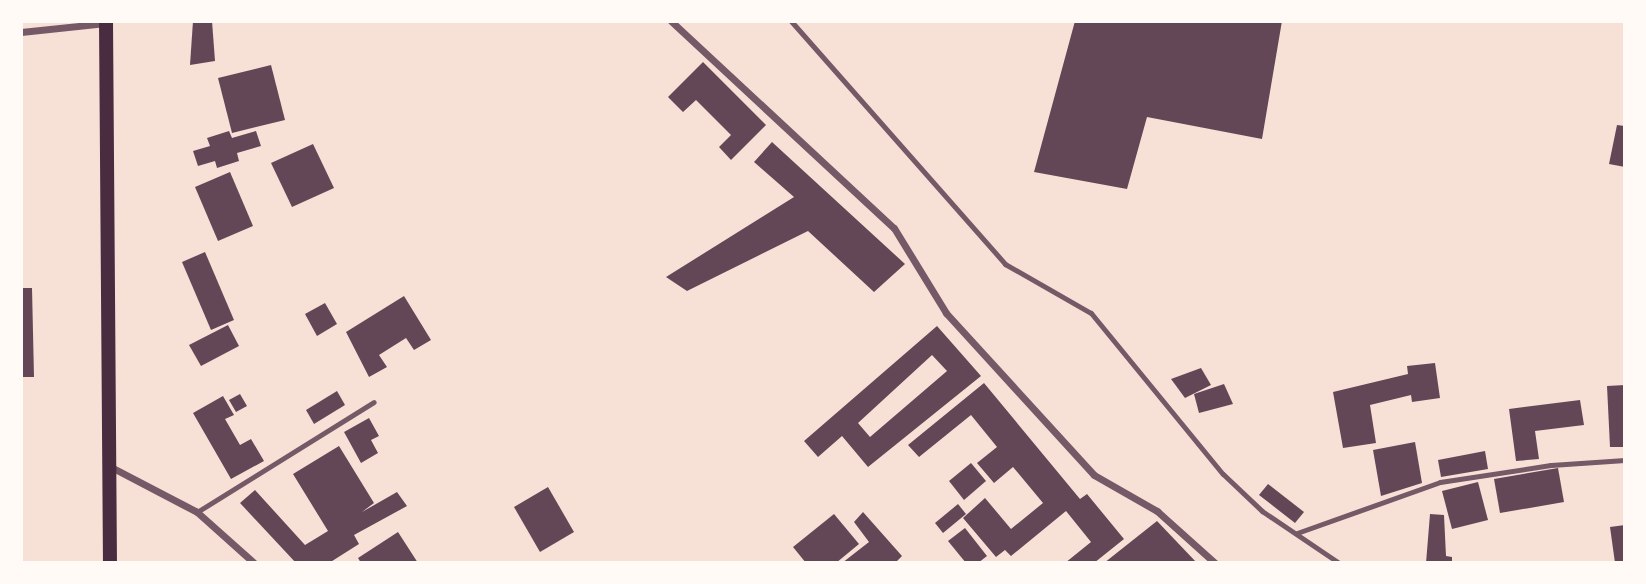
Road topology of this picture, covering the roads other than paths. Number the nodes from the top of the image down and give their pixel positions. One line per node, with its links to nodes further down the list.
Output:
1 (671, 21): 12 (street)
2 (792, 21): 9 (lane)
3 (106, 22): 4 (street); 7 (main road)
4 (21, 32)
5 (374, 402): 8 (lane)
6 (1625, 460): 9 (lane)
7 (107, 466): 8 (street); 10 (main road)
8 (197, 512): 11 (street)
9 (1297, 533): 13 (lane)
10 (110, 563)
11 (254, 563)
12 (1215, 563)
13 (1339, 563)

